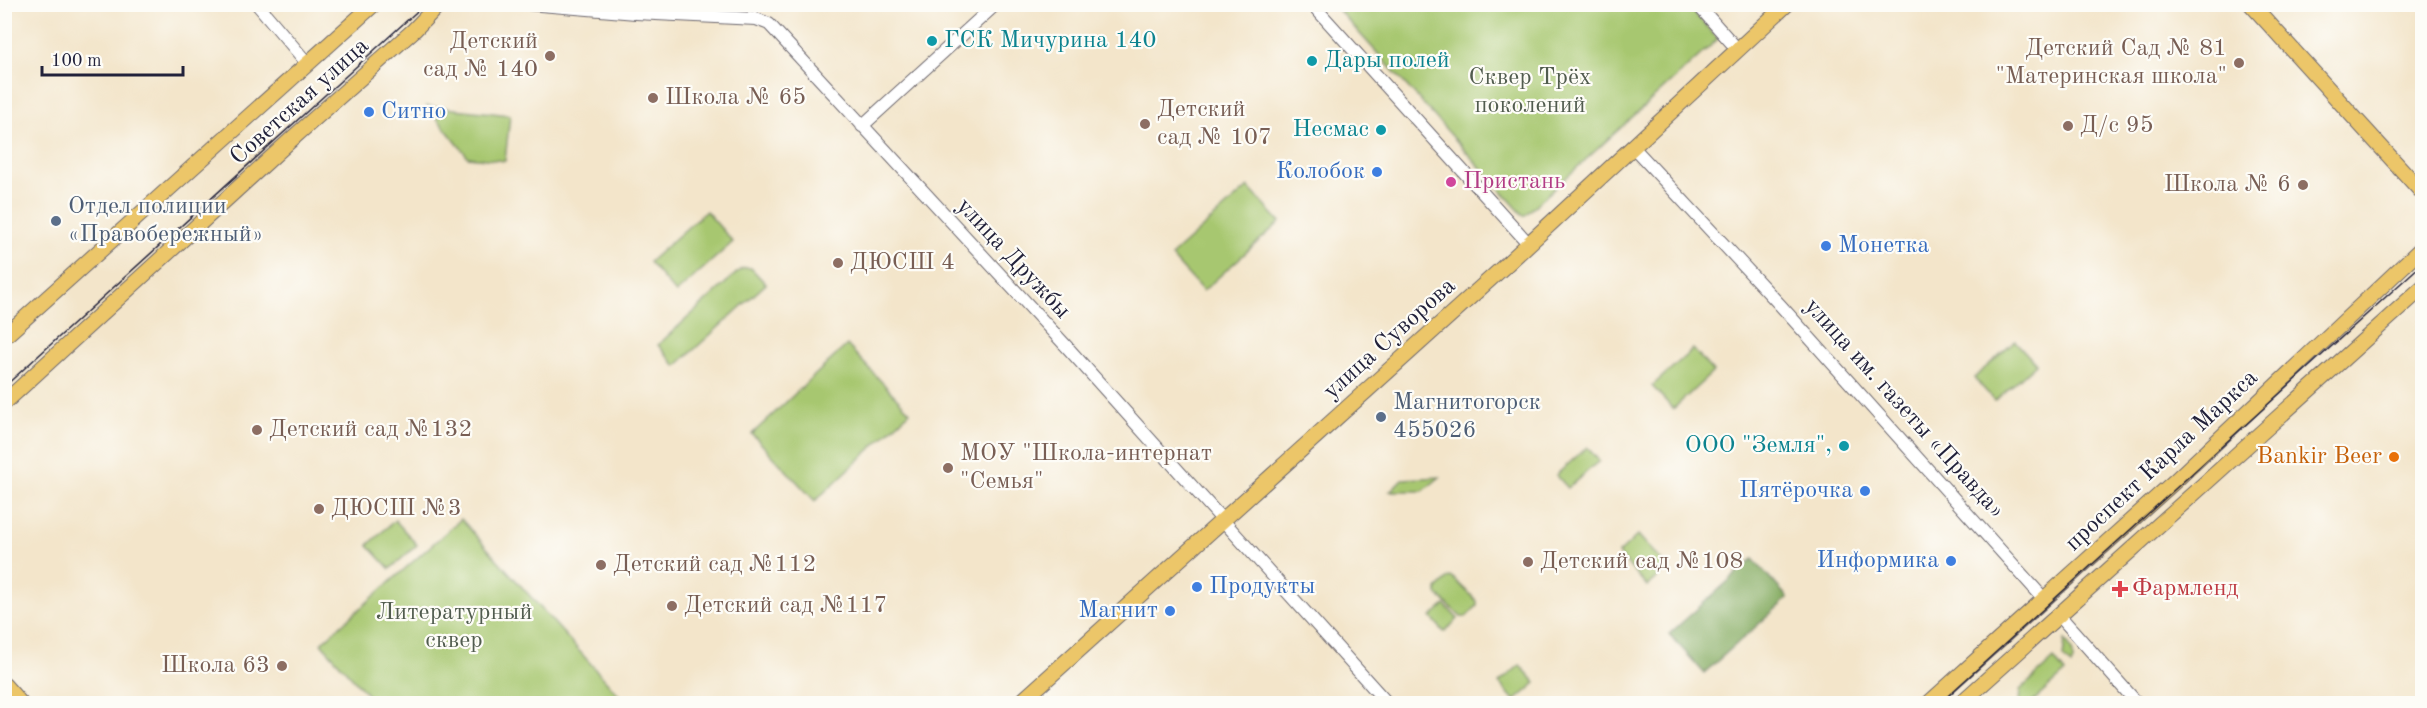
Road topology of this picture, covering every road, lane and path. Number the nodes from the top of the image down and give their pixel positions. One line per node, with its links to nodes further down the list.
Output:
1 (257, 4): 11 (street)
2 (374, 4): 11 (main road, Советская улица)
3 (439, 4): 19 (main road, Советская улица)
4 (528, 4): 12 (street, улица Дружбы)
5 (996, 4): 12 (street)
6 (1312, 4): 15 (street)
7 (1697, 4): 10 (street)
8 (1787, 4): 10 (main road, улица Суворова)
9 (2251, 4): 14 (main road)
10 (1738, 50): 13 (main road, улица Суворова)
11 (307, 63): 18 (main road, Советская улица)
12 (862, 126): 20 (street, улица Дружбы)
13 (1634, 147): 15 (main road, улица Суворова); 21 (street, улица им. газеты «Правда»)
14 (2422, 192)
15 (1528, 243): 20 (main road, улица Суворова)
16 (2422, 248): 21 (main road, проспект Карла Маркса)
17 (2422, 288): 22 (main road, проспект Карла Маркса)
18 (4, 337)
19 (4, 403)
20 (1224, 520): 25 (main road, улица Суворова); 26 (street, улица Дружбы)
21 (2044, 598): 22 (main road, улица им. газеты «Правда»); 27 (main road, проспект Карла Маркса)
22 (2058, 614): 28 (main road, проспект Карла Маркса); 29 (street, улица им. газеты «Правда»)
23 (4, 685): 24 (main road)
24 (21, 704)
25 (1019, 704)
26 (1388, 704)
27 (1928, 704)
28 (1960, 704)
29 (2138, 704)

